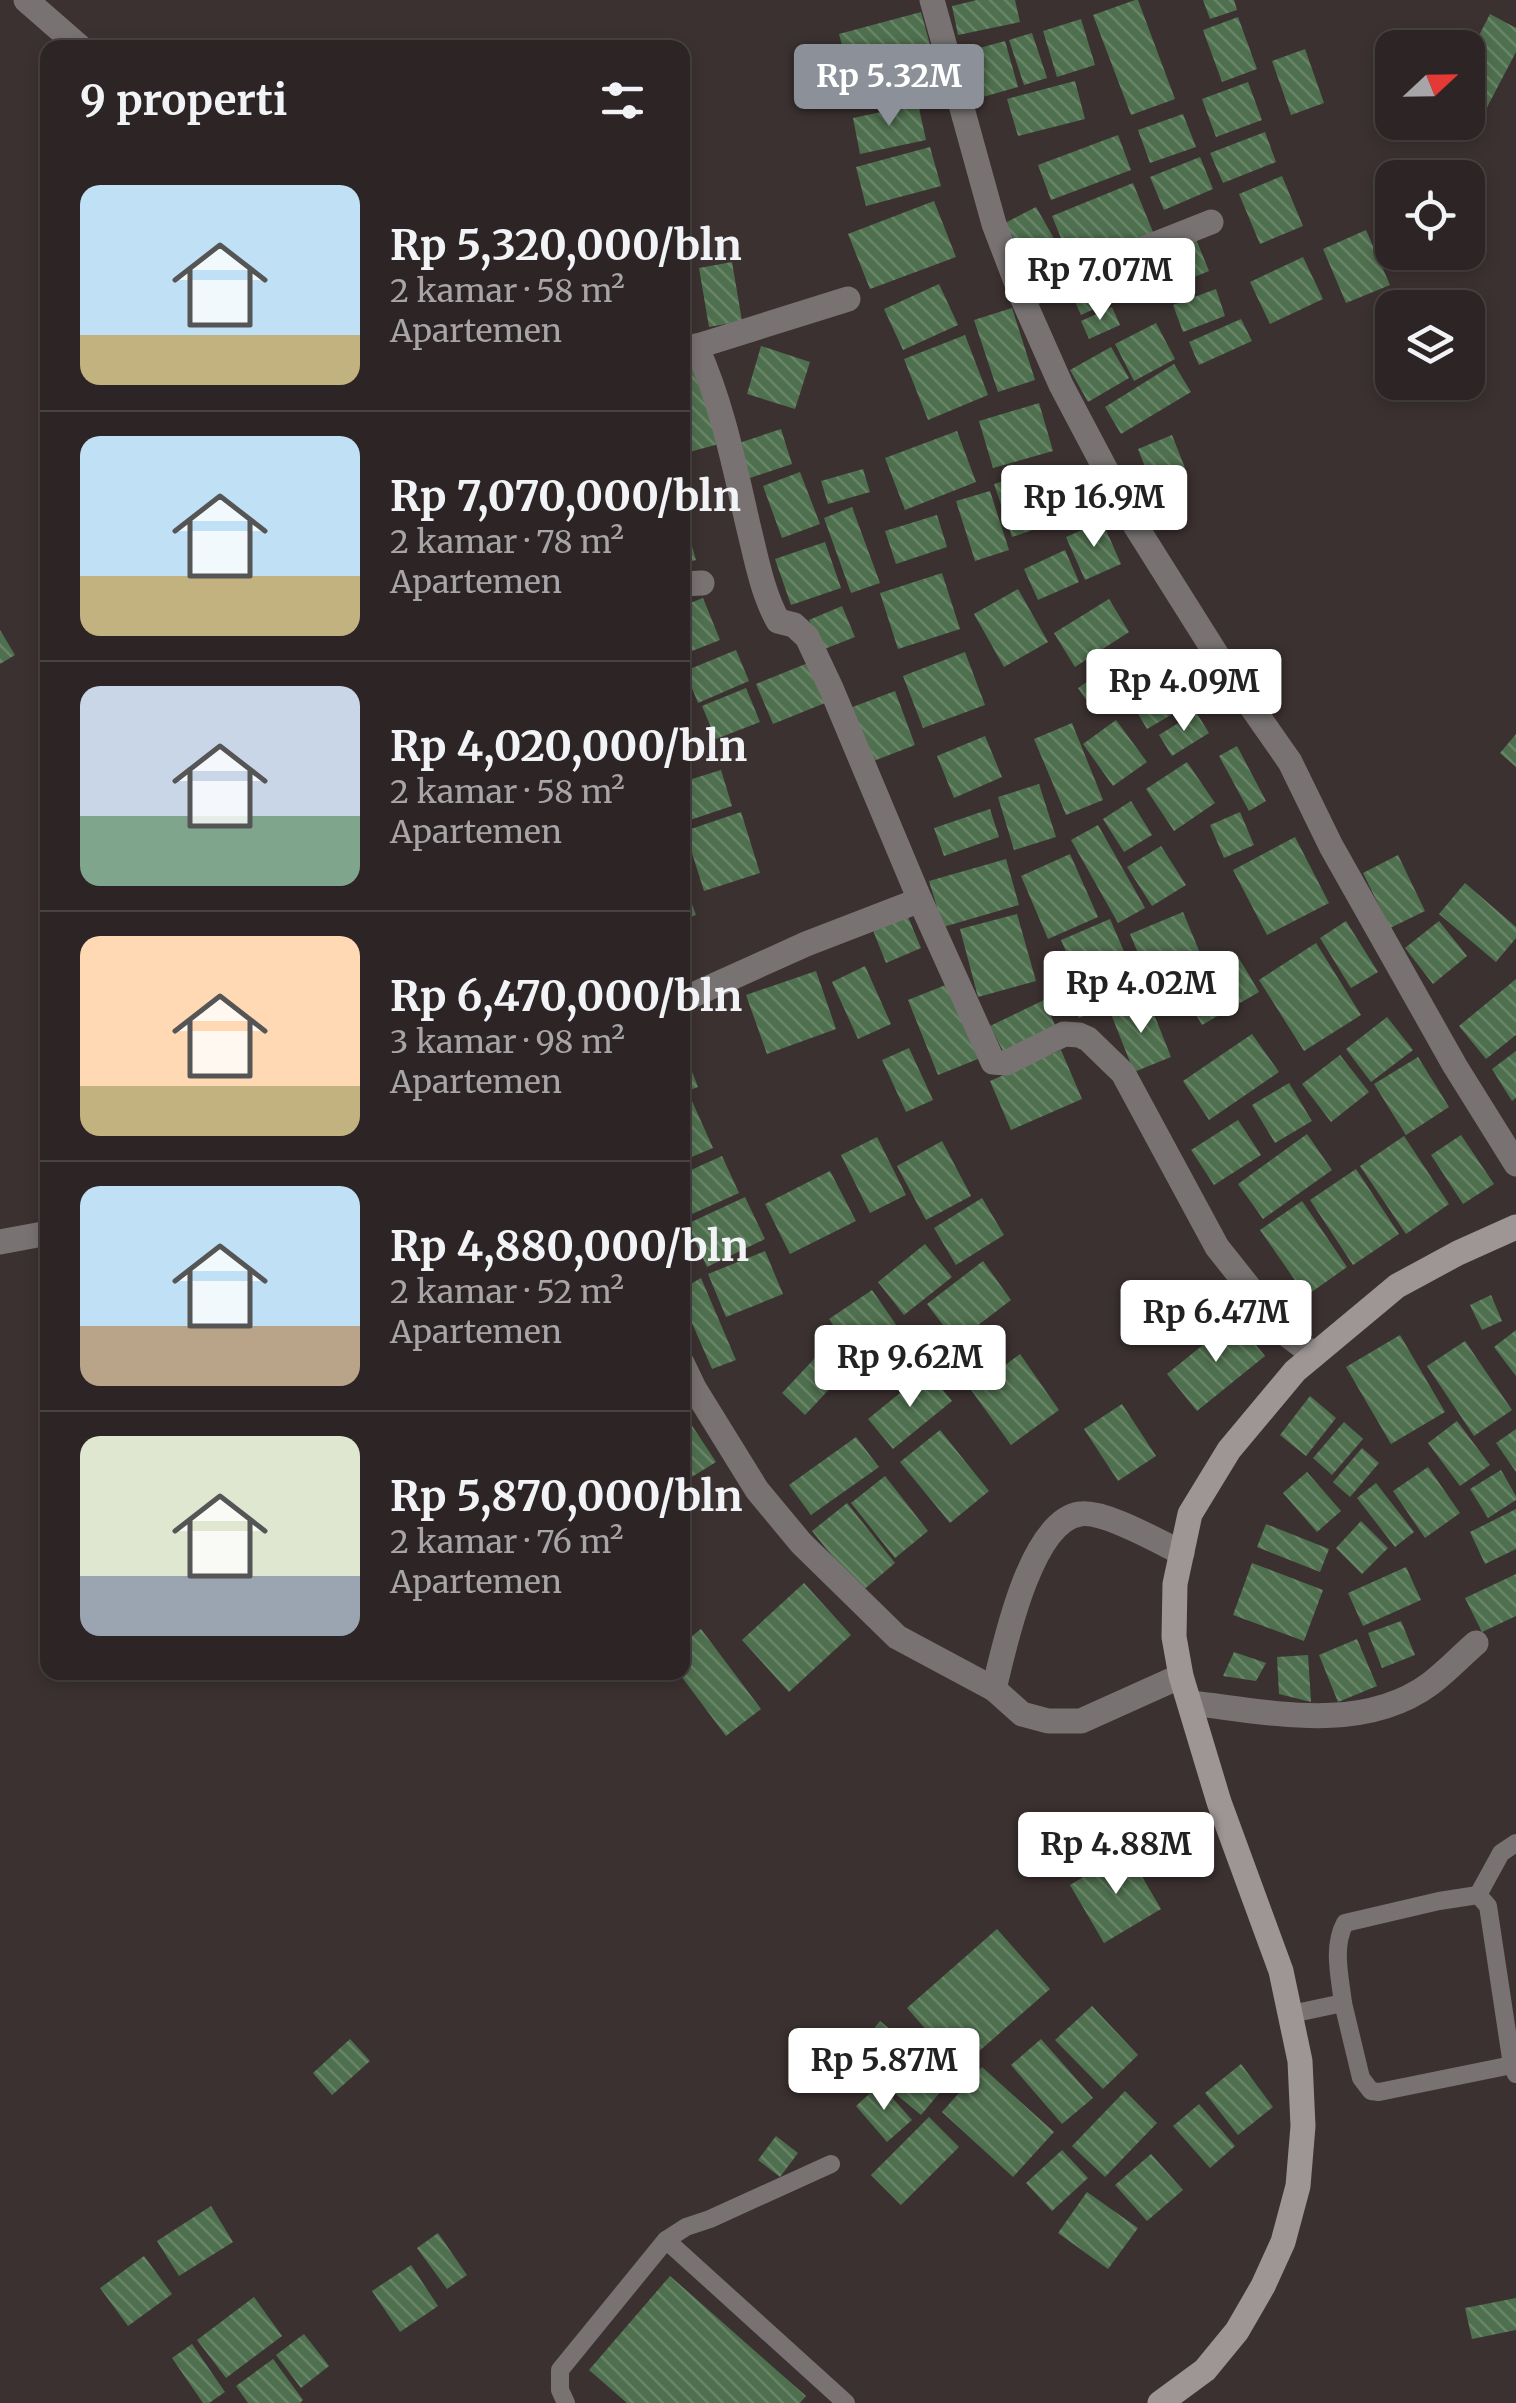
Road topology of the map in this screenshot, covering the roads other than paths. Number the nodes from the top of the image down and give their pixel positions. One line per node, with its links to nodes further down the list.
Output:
1 (26, 0): 3 (street)
2 (932, 0): 5 (street)
3 (72, 40)
4 (1211, 222): 5 (street)
5 (1022, 297): 11 (street)
6 (848, 299): 7 (street)
7 (690, 349)
8 (690, 351): 9 (street)
9 (920, 900): 10 (street); 15 (street)
10 (690, 996)
11 (1516, 1164)
12 (1516, 1226): 15 (street)
13 (40, 1234): 14 (street)
14 (0, 1242)
15 (1314, 1355): 17 (street)
16 (690, 1394): 20 (street)
17 (1182, 1553): 19 (street); 20 (street)
18 (1476, 1642): 21 (street)
19 (1181, 1676): 20 (street); 21 (street)
20 (994, 1690)
21 (1191, 1703): 25 (street)
22 (1516, 1843): 23 (lane)
23 (1478, 1895): 24 (lane); 26 (lane)
24 (1342, 2003): 25 (lane); 26 (lane)
25 (1290, 2014): 31 (street)
26 (1514, 2070)
27 (832, 2164): 28 (lane)
28 (666, 2240): 29 (lane); 30 (lane)
29 (566, 2403)
30 (846, 2403)
31 (1160, 2403)

